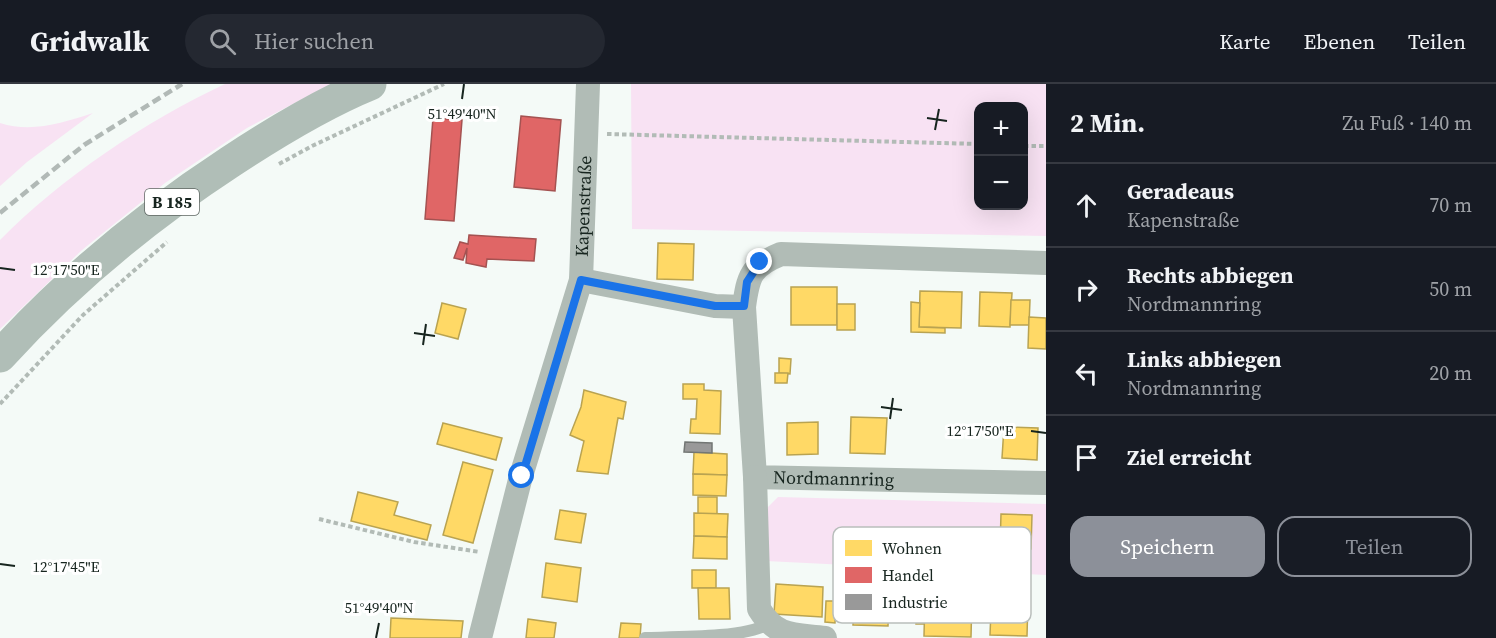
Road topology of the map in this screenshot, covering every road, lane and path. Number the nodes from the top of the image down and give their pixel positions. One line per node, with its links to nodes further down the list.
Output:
1 (370, 84): 13 (main road, B 185)
2 (444, 84): 8 (path)
3 (588, 84): 4 (street, Kapenstraße)
4 (587, 135): 5 (path); 11 (street, Kapenstraße)
5 (974, 144)
6 (1028, 146): 7 (path)
7 (1046, 146)
8 (275, 167)
9 (170, 239): 14 (path)
10 (1046, 263): 12 (street, Nordmannring)
11 (581, 280): 12 (street); 18 (street, Kapenstraße)
12 (744, 306): 15 (street, Nordmannring)
13 (0, 356)
14 (0, 404)
15 (755, 477): 16 (street, Nordmannring); 19 (street)
16 (1046, 483)
17 (319, 519): 18 (path)
18 (500, 556): 20 (street, Kapenstraße)
19 (768, 624): 21 (lane); 22 (street)
20 (480, 638)
21 (645, 638)
22 (825, 638)

